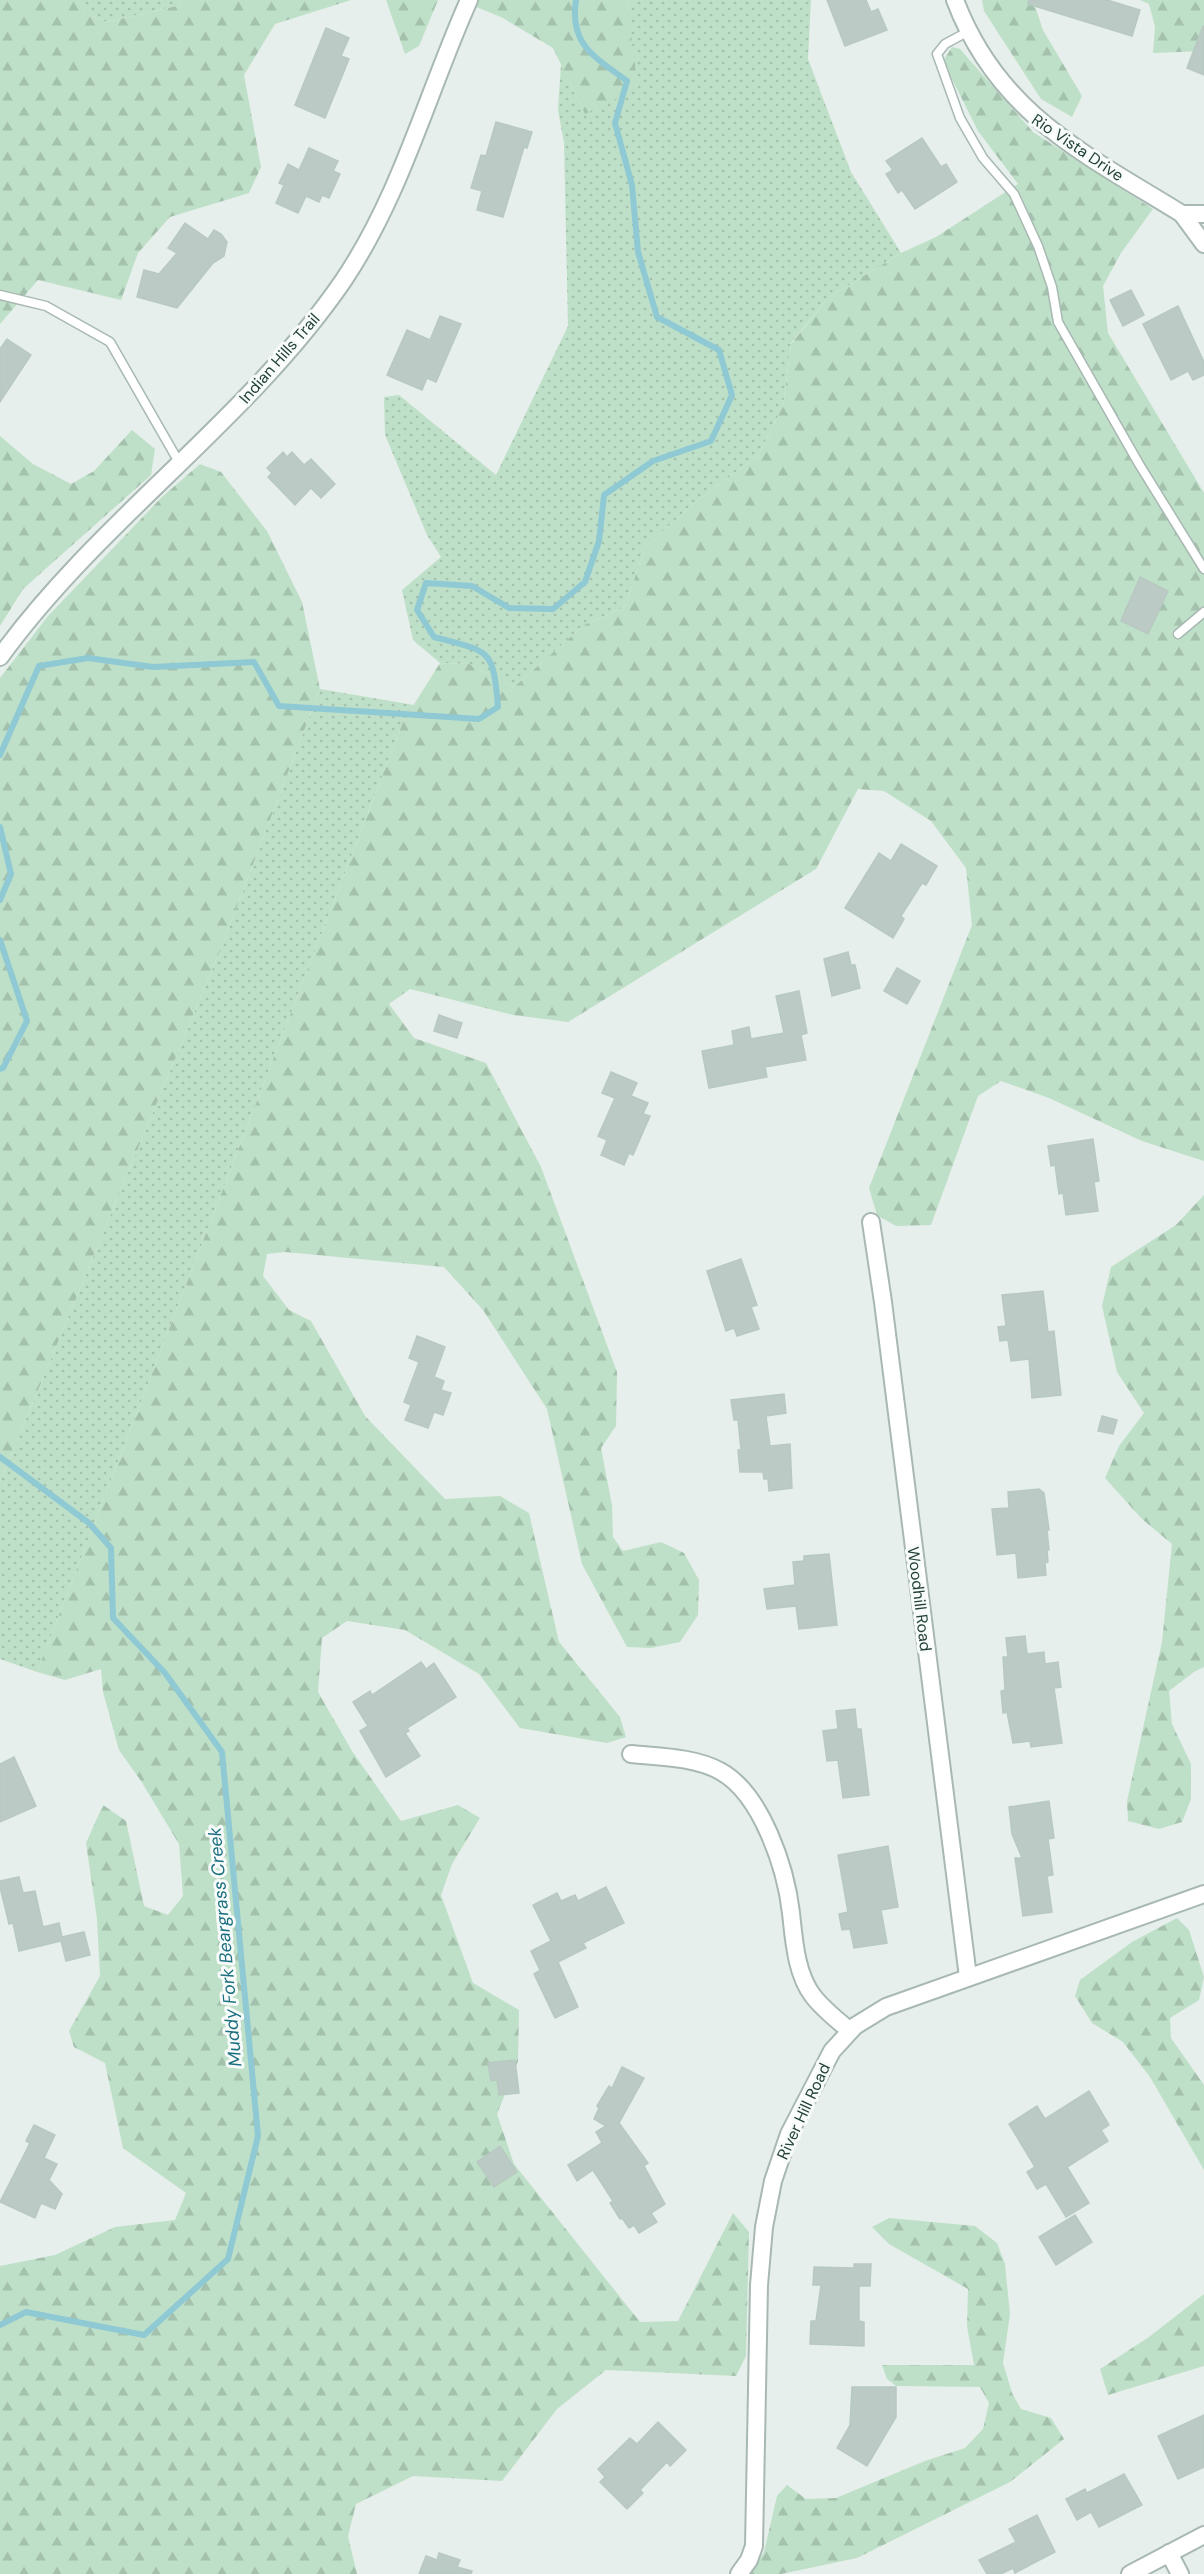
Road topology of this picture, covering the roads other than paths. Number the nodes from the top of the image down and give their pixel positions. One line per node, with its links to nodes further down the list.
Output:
1 (469, 0): 8 (street, Indian Hills Trail)
2 (955, 0): 3 (street, Rio Vista Drive)
3 (969, 31): 4 (street, Rio Vista Drive); 9 (lane)
4 (1182, 214): 5 (street); 6 (street, Rio Vista Drive)
5 (1204, 214)
6 (1204, 244)
7 (0, 295): 8 (lane)
8 (180, 465): 12 (street, Indian Hills Trail)
9 (1204, 568)
10 (1204, 612): 11 (lane)
11 (1178, 634)
12 (0, 657)
13 (870, 1222): 16 (street, Woodhill Road)
14 (631, 1754): 17 (street)
15 (1204, 1894): 16 (street, River Hill Road)
16 (968, 1977): 17 (street, River Hill Road)
17 (849, 2030): 20 (street, River Hill Road)
18 (1204, 2535): 19 (street)
19 (1169, 2553): 21 (street); 22 (street)
20 (739, 2574)
21 (1130, 2574)
22 (1180, 2574)

